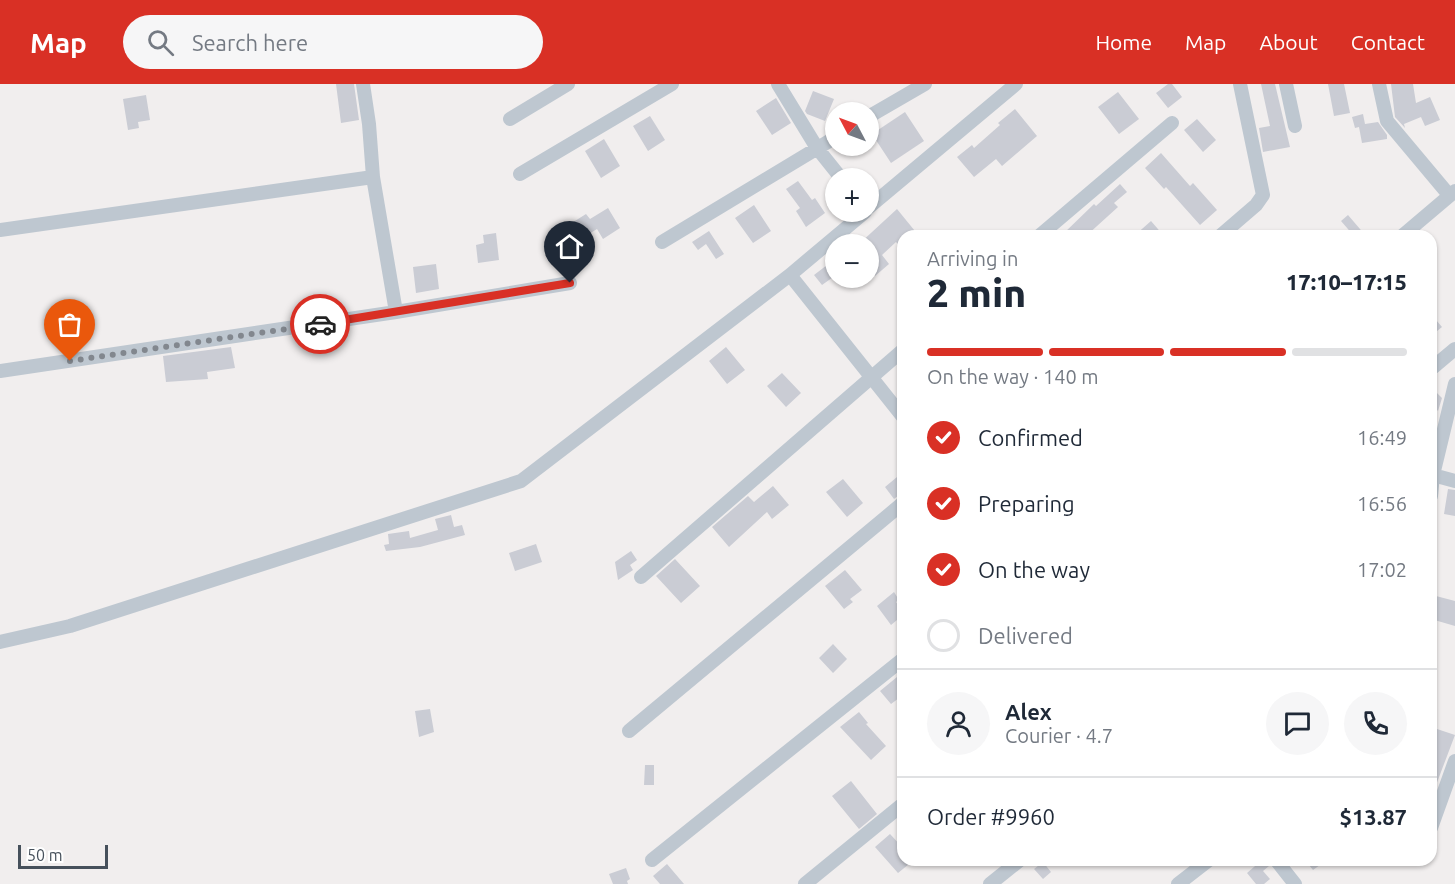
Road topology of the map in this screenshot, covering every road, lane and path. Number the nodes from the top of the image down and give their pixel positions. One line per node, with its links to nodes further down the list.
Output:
1 (363, 84): 18 (street)
2 (568, 84): 11 (street)
3 (672, 84): 17 (street)
4 (778, 84): 15 (street)
5 (925, 84): 10 (street)
6 (1016, 84): 20 (street)
7 (1240, 84): 24 (street)
8 (1286, 84): 13 (street)
9 (1379, 84): 19 (street)
10 (879, 111)
11 (510, 119)
12 (1172, 123): 23 (street)
13 (1295, 126)
14 (825, 143): 15 (street)
15 (817, 148): 16 (street); 26 (street)
16 (833, 168)
17 (520, 174)
18 (373, 177): 22 (street); 29 (street)
19 (1452, 193): 25 (street)
20 (879, 199)
21 (850, 222): 27 (street)
22 (0, 230)
23 (1046, 230)
24 (1227, 230)
25 (1409, 230)
26 (662, 242)
27 (790, 275): 34 (street); 42 (street)
28 (570, 283): 29 (street)
29 (396, 312): 33 (street)
30 (1455, 349): 32 (street)
31 (897, 355): 34 (street)
32 (1437, 364)
33 (0, 371)
34 (870, 378): 36 (street); 41 (street)
35 (1455, 384): 37 (street)
36 (897, 410)
37 (1437, 458)
38 (1437, 476): 39 (street)
39 (1455, 481)
40 (897, 508): 44 (street)
41 (641, 577)
42 (0, 642)
43 (897, 664): 48 (street)
44 (629, 731)
45 (1455, 761): 47 (street)
46 (897, 809): 52 (street)
47 (1437, 811)
48 (652, 860)
49 (1012, 866): 53 (street)
50 (1201, 866): 54 (street)
51 (1281, 866): 55 (street)
52 (805, 884)
53 (990, 884)
54 (1178, 884)
55 (1295, 884)

